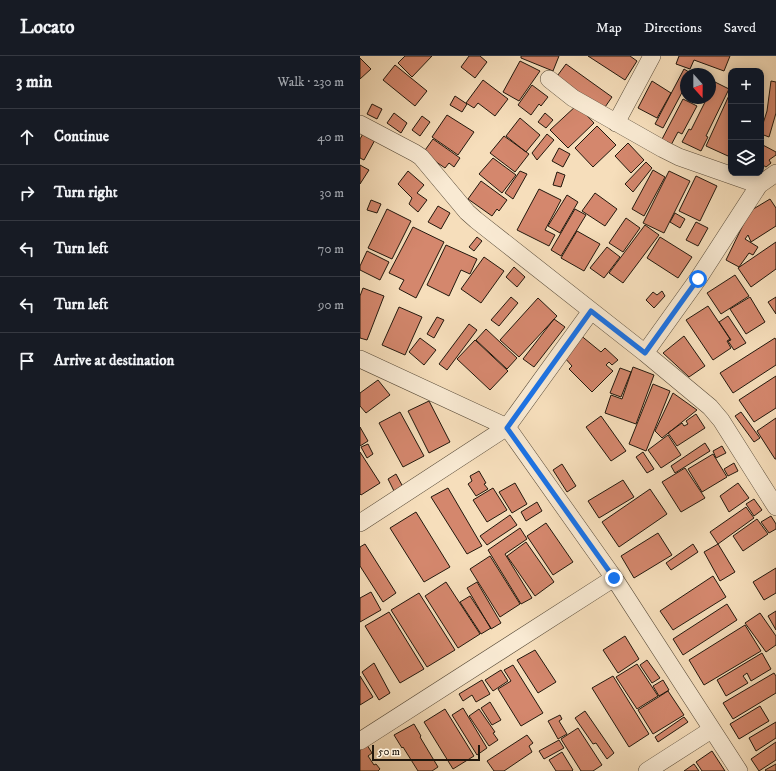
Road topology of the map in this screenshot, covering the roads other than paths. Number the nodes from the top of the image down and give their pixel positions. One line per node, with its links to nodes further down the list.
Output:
1 (652, 56): 3 (street)
2 (549, 79): 3 (street)
3 (616, 123): 6 (street)
4 (360, 124): 7 (street)
5 (776, 173): 6 (street)
6 (759, 185): 8 (street)
7 (591, 311): 8 (street); 10 (street)
8 (645, 353): 11 (street)
9 (360, 359): 10 (street)
10 (507, 428): 12 (street); 13 (street)
11 (776, 507)
12 (360, 523)
13 (614, 578): 14 (street); 15 (street)
14 (711, 730): 16 (street); 17 (street)
15 (360, 741)
16 (647, 771)
17 (739, 771)

